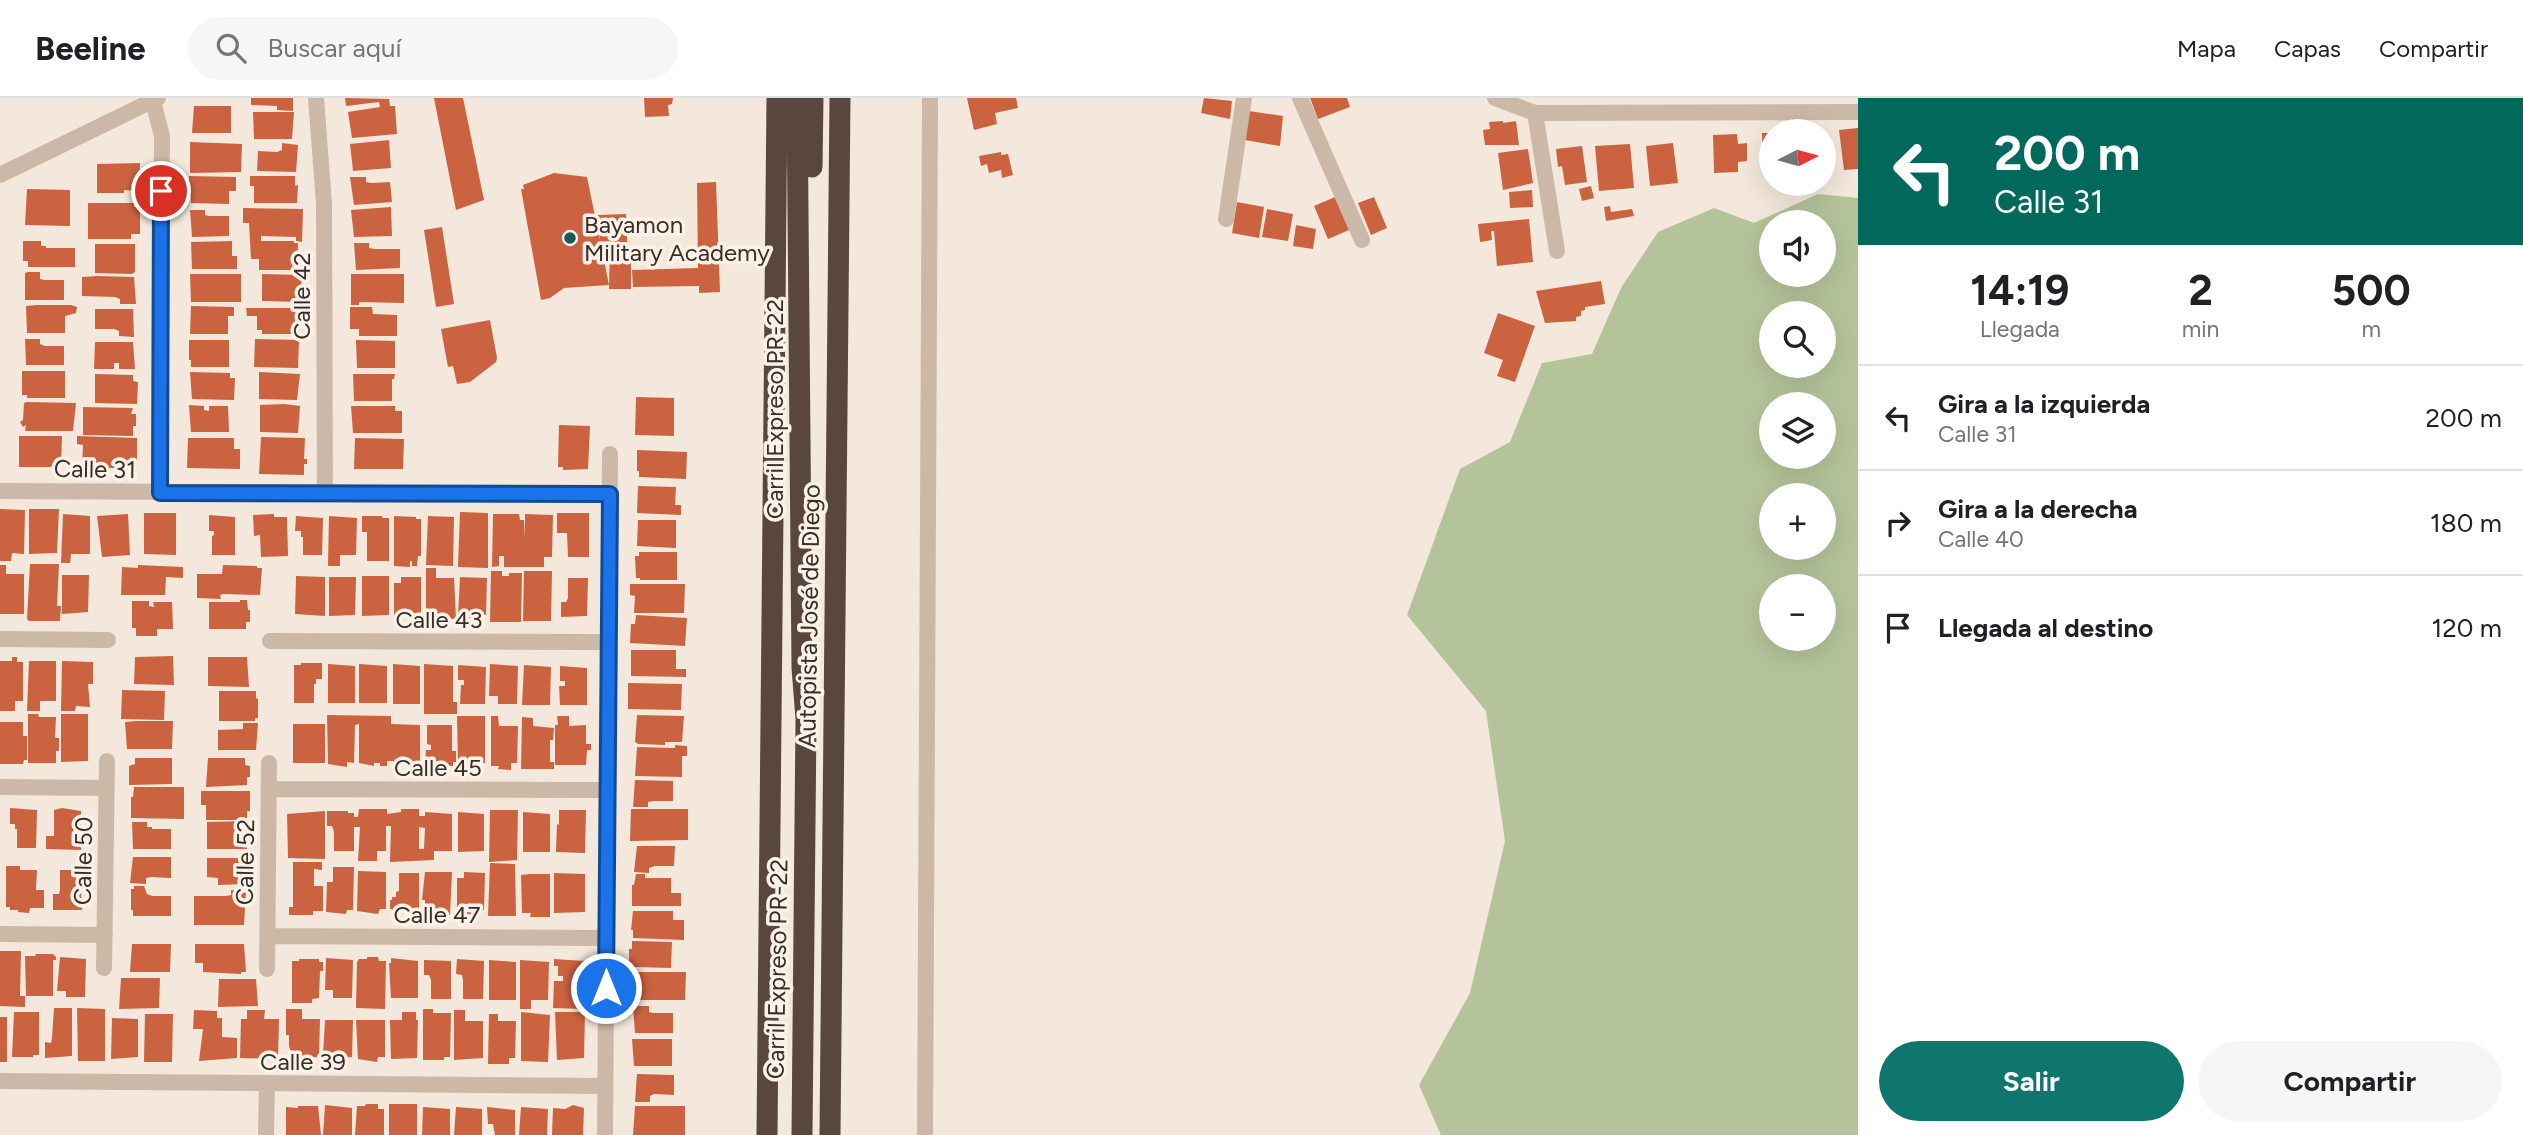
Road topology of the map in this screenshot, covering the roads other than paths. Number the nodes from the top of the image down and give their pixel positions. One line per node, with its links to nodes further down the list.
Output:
1 (316, 98): 20 (street, Calle 42)
2 (777, 98): 44 (highway, Autopista José de Diego)
3 (797, 98): 26 (highway, Carril Expreso PR-22)
4 (813, 98): 26 (highway, Carril Expreso PR-22)
5 (840, 98): 46 (highway, Autopista José de Diego)
6 (930, 98): 47 (street)
7 (1244, 98): 14 (street)
8 (1300, 98): 15 (street)
9 (1495, 98): 11 (street)
10 (155, 99): 13 (street); 19 (street)
11 (1535, 113): 12 (street); 16 (street)
12 (1858, 113)
13 (0, 175)
14 (1226, 219)
15 (1362, 240)
16 (1557, 251)
17 (610, 454): 21 (street)
18 (0, 491): 19 (street, Calle 31)
19 (160, 493): 20 (street, Calle 31)
20 (325, 494): 21 (street, Calle 31)
21 (610, 494): 25 (street)
22 (0, 639): 23 (street)
23 (108, 640)
24 (270, 641): 25 (street, Calle 43)
25 (608, 642): 32 (street)
26 (806, 719): 45 (highway, Carril Expreso PR-22)
27 (107, 761): 30 (street, Calle 50)
28 (269, 762): 31 (street, Calle 52)
29 (0, 787): 30 (street)
30 (106, 788): 34 (street, Calle 50)
31 (269, 789): 32 (street, Calle 45); 35 (street, Calle 52)
32 (607, 790): 36 (street)
33 (0, 934): 34 (street)
34 (105, 935): 37 (street, Calle 50)
35 (267, 936): 36 (street, Calle 47); 38 (street, Calle 52)
36 (606, 938): 41 (street)
37 (104, 968)
38 (267, 969)
39 (0, 1081): 40 (street, Calle 39)
40 (267, 1083): 41 (street, Calle 39); 42 (street)
41 (605, 1086): 43 (street)
42 (266, 1135)
43 (605, 1135)
44 (767, 1135)
45 (802, 1135)
46 (830, 1135)
47 (925, 1135)

